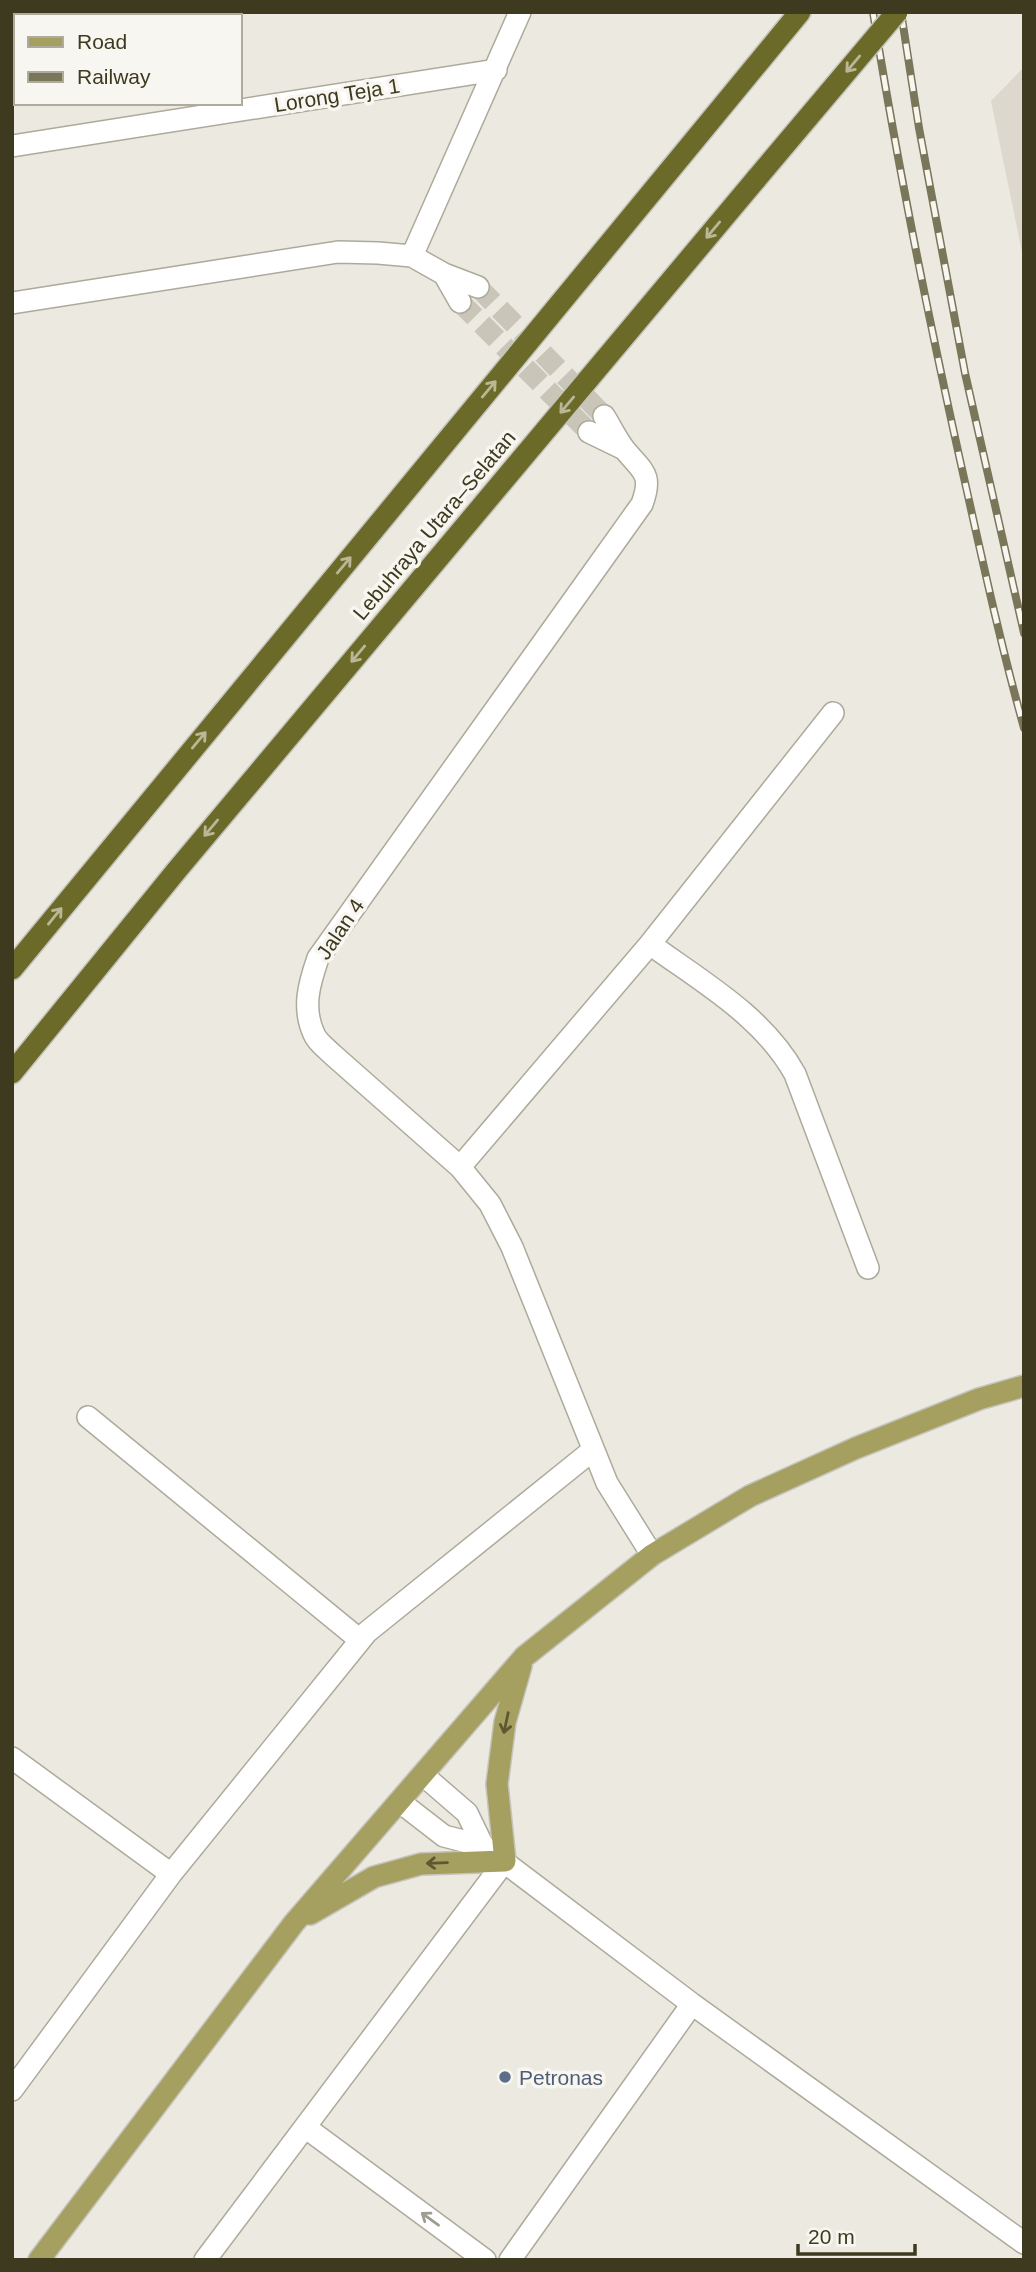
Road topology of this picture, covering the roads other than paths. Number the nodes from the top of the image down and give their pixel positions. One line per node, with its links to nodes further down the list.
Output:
1 (520, 12): 4 (street)
2 (800, 12): 16 (highway, Lebuhraya Utara–Selatan, one-way to 2)
3 (897, 12): 17 (highway, Lebuhraya Utara–Selatan, one-way to 17, bridge)
4 (496, 70): 5 (street, Lorong Teja 1); 6 (street)
5 (12, 146)
6 (412, 256): 7 (street); 10 (street)
7 (444, 274): 8 (street); 9 (street)
8 (478, 287)
9 (460, 302)
10 (12, 303)
11 (604, 416): 13 (street)
12 (589, 432): 13 (street)
13 (624, 449): 18 (street, Jalan 4)
14 (833, 713): 15 (street)
15 (650, 944): 18 (street); 19 (street)
16 (12, 969)
17 (12, 1073)
18 (460, 1167): 22 (street, Jalan 4)
19 (868, 1268)
20 (1024, 1386): 23 (main road)
21 (88, 1417): 24 (street)
22 (593, 1450): 23 (street, Jalan 4); 24 (street)
23 (652, 1555): 25 (main road)
24 (360, 1640): 31 (street)
25 (524, 1657): 27 (main road); 30 (main road, one-way to 30)
26 (12, 1758): 31 (street)
27 (423, 1775): 28 (main road); 29 (street)
28 (400, 1802): 29 (street); 32 (main road)
29 (483, 1846): 30 (street)
30 (505, 1861): 32 (main road, one-way to 32); 33 (street); 35 (street)
31 (171, 1874): 34 (street)
32 (295, 1923): 37 (main road)
33 (692, 2004): 36 (street); 40 (street)
34 (12, 2090)
35 (305, 2127): 38 (street); 39 (street, one-way to 35)
36 (1024, 2243)
37 (39, 2260)
38 (205, 2260)
39 (485, 2260)
40 (510, 2260)

